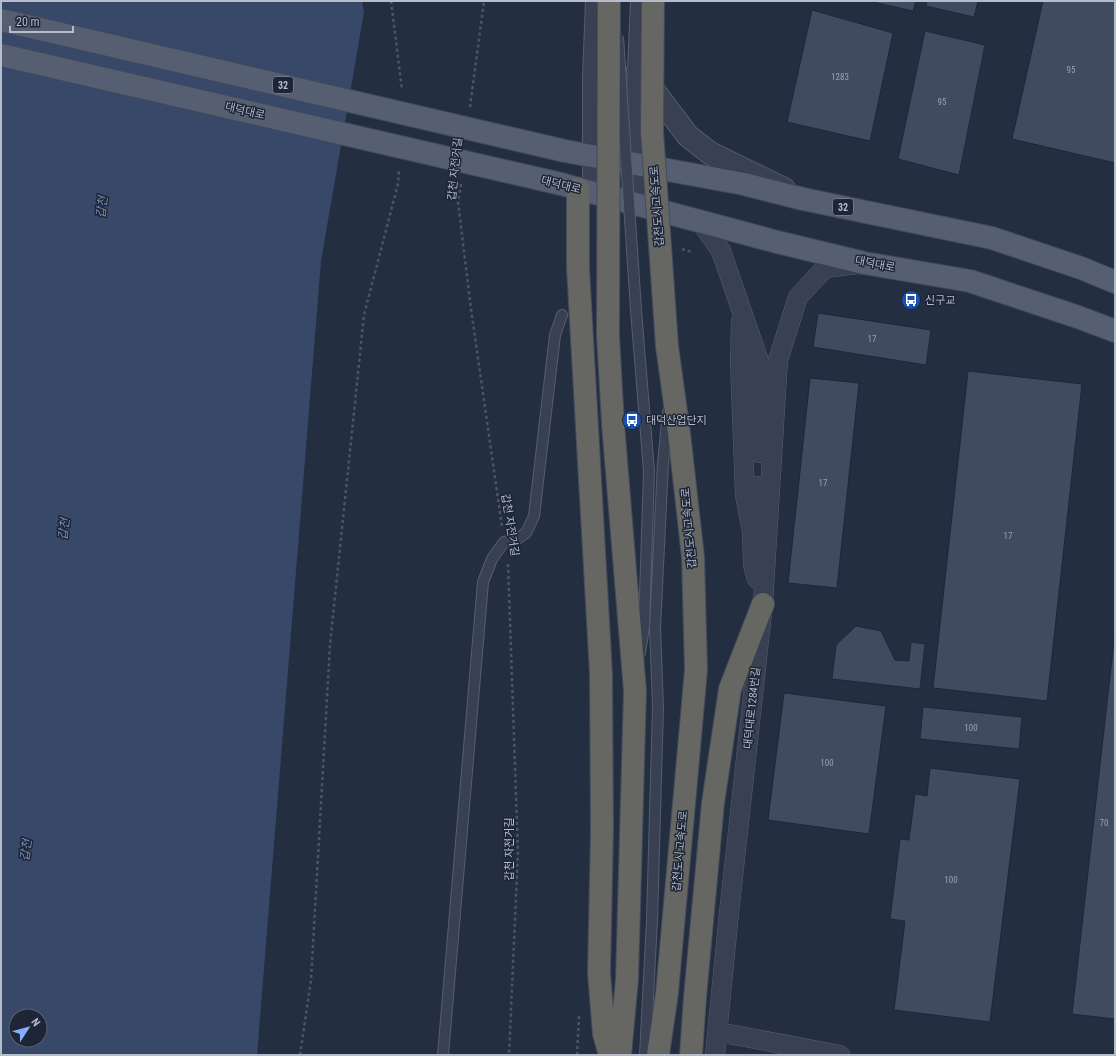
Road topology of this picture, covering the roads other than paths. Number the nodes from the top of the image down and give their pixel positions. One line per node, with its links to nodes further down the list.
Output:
1 (597, 1): 9 (street)
2 (609, 1): 21 (highway, bridge)
3 (614, 1): 21 (lane, bridge)
4 (642, 1): 8 (street)
5 (653, 1): 19 (highway, 갑천도시고속도로, bridge)
6 (1, 20): 9 (main road, 32, bridge)
7 (1, 55): 11 (main road, 대덕대로, bridge)
8 (638, 70): 10 (street); 12 (street)
9 (594, 156): 10 (main road, 32); 11 (street)
10 (635, 164): 12 (main road, 32); 13 (street)
11 (578, 189): 13 (main road, 대덕대로); 24 (highway)
12 (803, 199): 16 (main road, 32)
13 (633, 204): 14 (main road, 대덕대로)
14 (700, 222): 15 (main road, 대덕대로); 20 (street)
15 (864, 263): 18 (main road, 대덕대로); 20 (street, 대덕대로1284번길)
16 (1115, 282)
17 (562, 315): 23 (lane)
18 (1115, 331)
19 (671, 375): 26 (lane); 27 (highway, 갑천도시고속도로)
20 (763, 604): 22 (street, 대덕대로1284번길); 28 (highway)
21 (635, 690): 25 (highway)
22 (718, 1032): 29 (street, 대덕대로1284번길); 30 (street)
23 (443, 1055)
24 (610, 1055)
25 (620, 1055)
26 (645, 1055)
27 (658, 1055)
28 (691, 1055)
29 (715, 1055)
30 (840, 1055)

